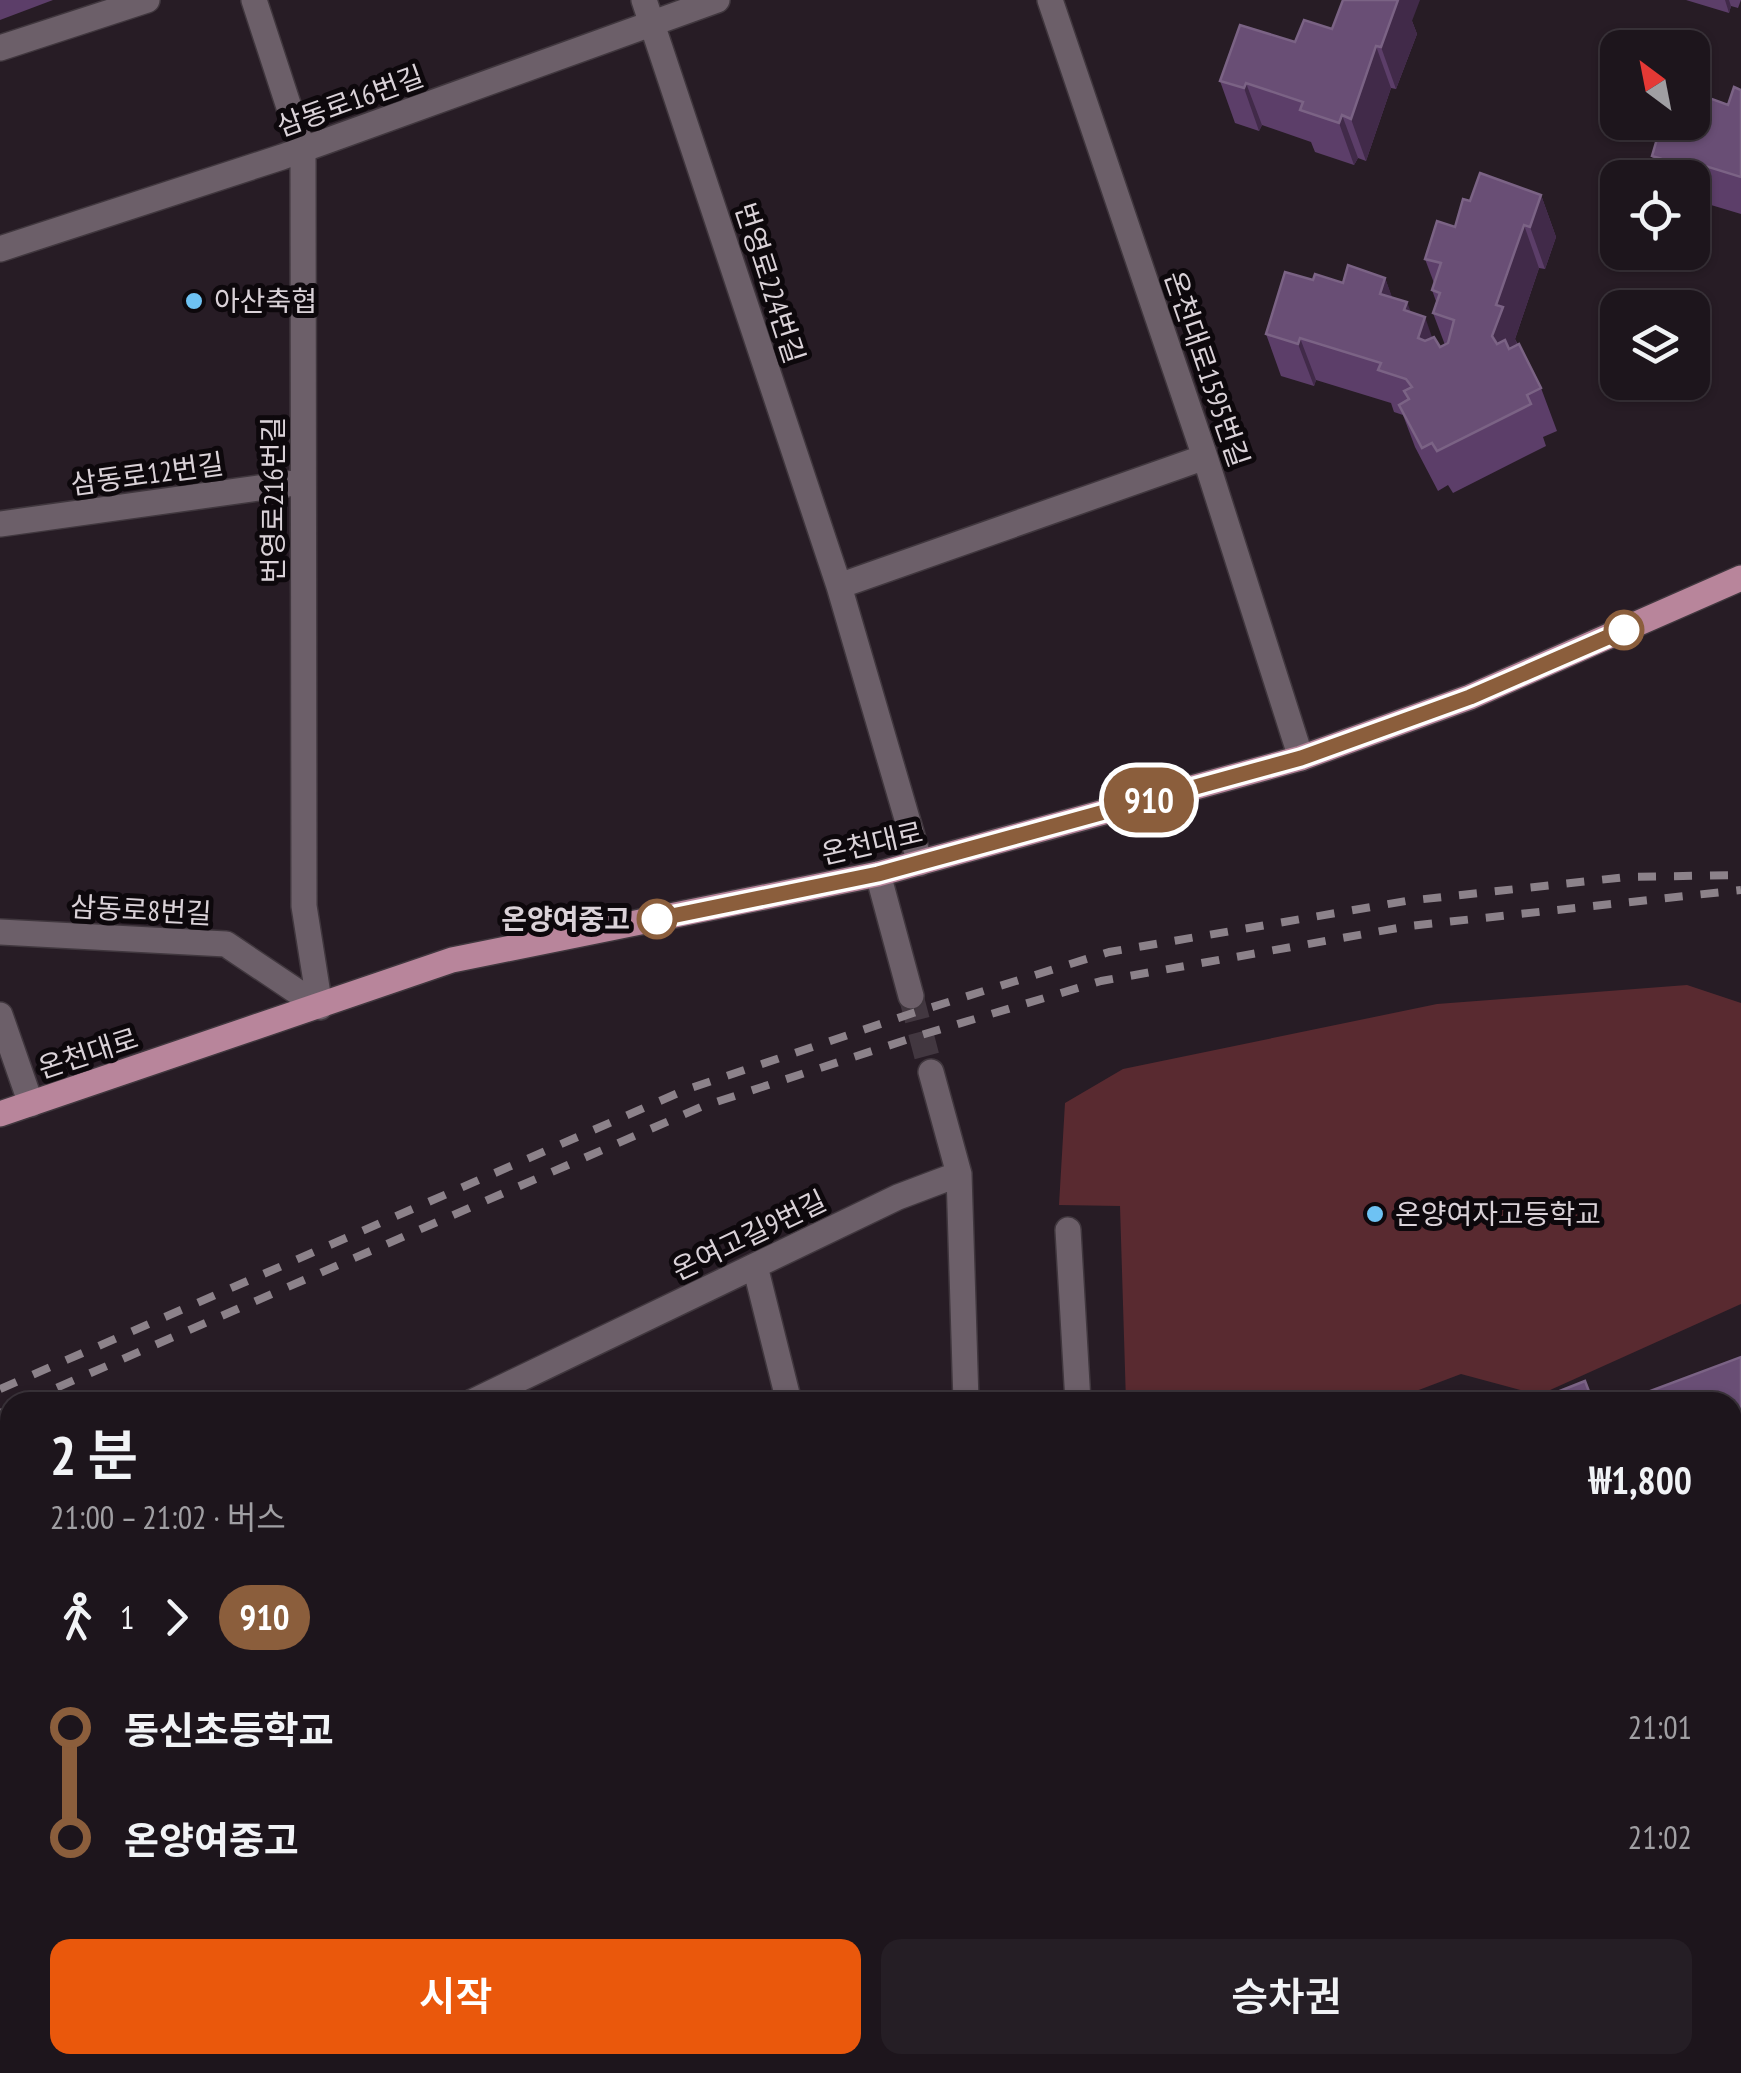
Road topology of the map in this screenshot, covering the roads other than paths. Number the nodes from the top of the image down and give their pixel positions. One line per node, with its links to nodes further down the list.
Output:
1 (147, 0): 6 (street)
2 (254, 0): 7 (street, 번영로216번길)
3 (716, 0): 5 (street, 삼동로16번길)
4 (1050, 0): 9 (street, 온천대로1595번길)
5 (648, 12): 7 (street, 삼동로16번길); 13 (street, 번영로224번길)
6 (0, 48)
7 (303, 150): 8 (street, 삼동로16번길); 10 (street, 번영로216번길)
8 (0, 249)
9 (1205, 458): 13 (street); 14 (street, 온천대로1595번길)
10 (302, 482): 11 (street, 삼동로12번길); 19 (street, 번영로216번길)
11 (0, 524)
12 (1741, 578): 14 (main road, 온천대로)
13 (839, 586): 15 (street, 번영로224번길)
14 (1301, 758): 15 (main road, 온천대로)
15 (920, 863): 16 (main road, 온천대로)
16 (878, 874): 18 (street); 19 (main road, 온천대로)
17 (0, 932): 19 (street, 삼동로8번길)
18 (911, 996)
19 (320, 1007): 22 (main road, 온천대로)
20 (0, 1015): 22 (street)
21 (931, 1072): 24 (street)
22 (31, 1104): 23 (main road, 온천대로)
23 (0, 1114)
24 (959, 1174): 26 (street, 온여고길9번길); 29 (street)
25 (1068, 1230): 30 (street)
26 (755, 1266): 27 (street, 온여고길9번길); 28 (street)
27 (493, 1392)
28 (786, 1392)
29 (966, 1392)
30 (1077, 1392)

